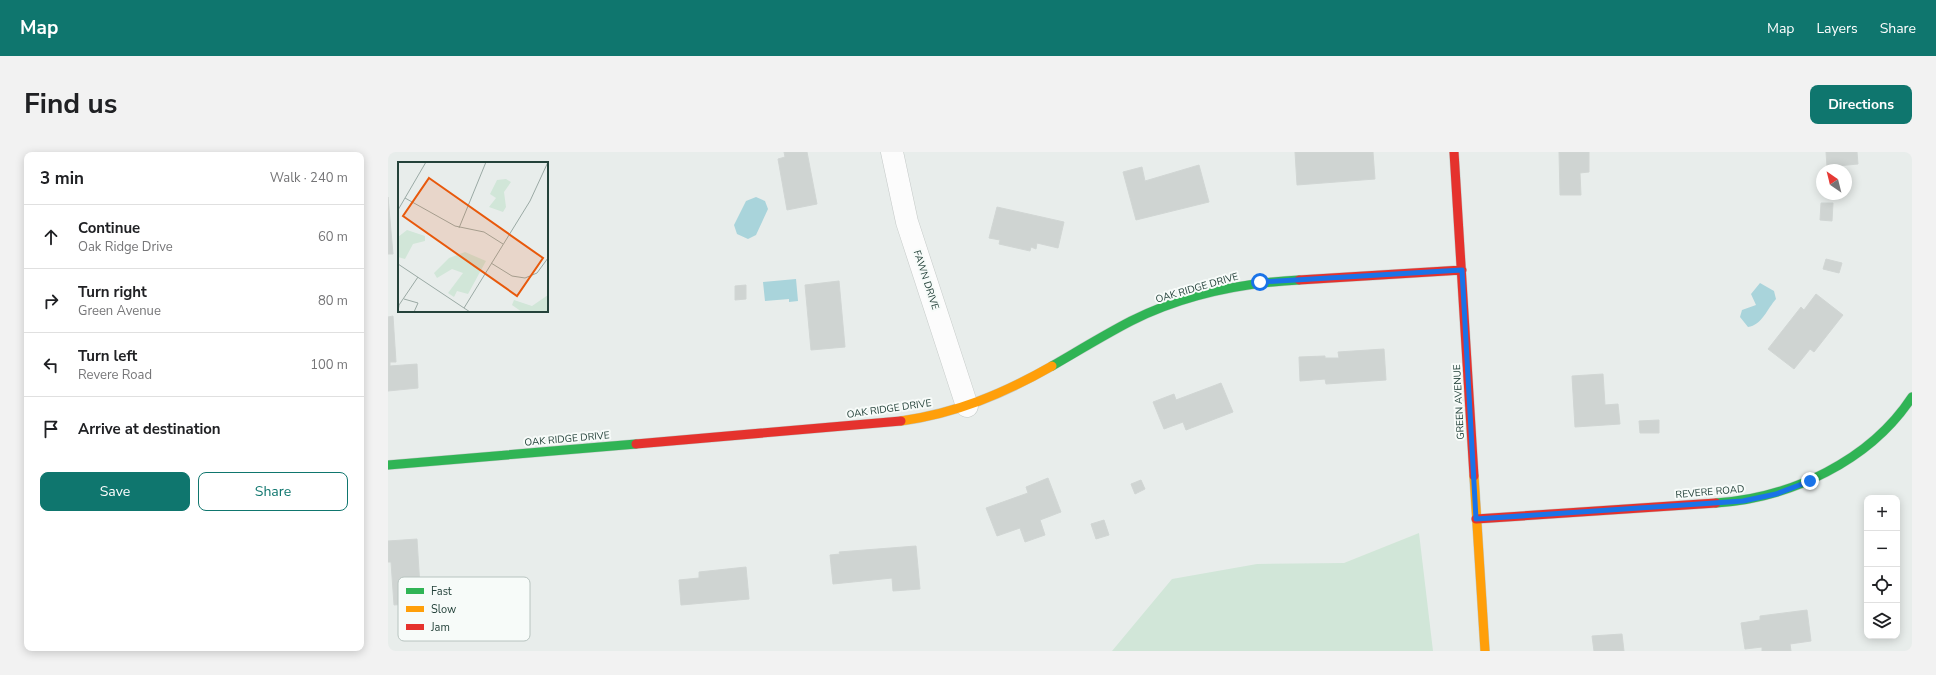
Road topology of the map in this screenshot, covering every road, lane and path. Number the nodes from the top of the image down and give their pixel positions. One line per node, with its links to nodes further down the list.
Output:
1 (892, 152): 5 (street, FAWN DRIVE)
2 (1454, 152): 3 (street, GREEN AVENUE)
3 (1462, 270): 5 (street, OAK RIDGE DRIVE); 7 (street, GREEN AVENUE)
4 (1912, 397): 7 (street, REVERE ROAD)
5 (967, 406): 6 (street, OAK RIDGE DRIVE)
6 (388, 464)
7 (1476, 519): 8 (street, GREEN AVENUE)
8 (1485, 651)

